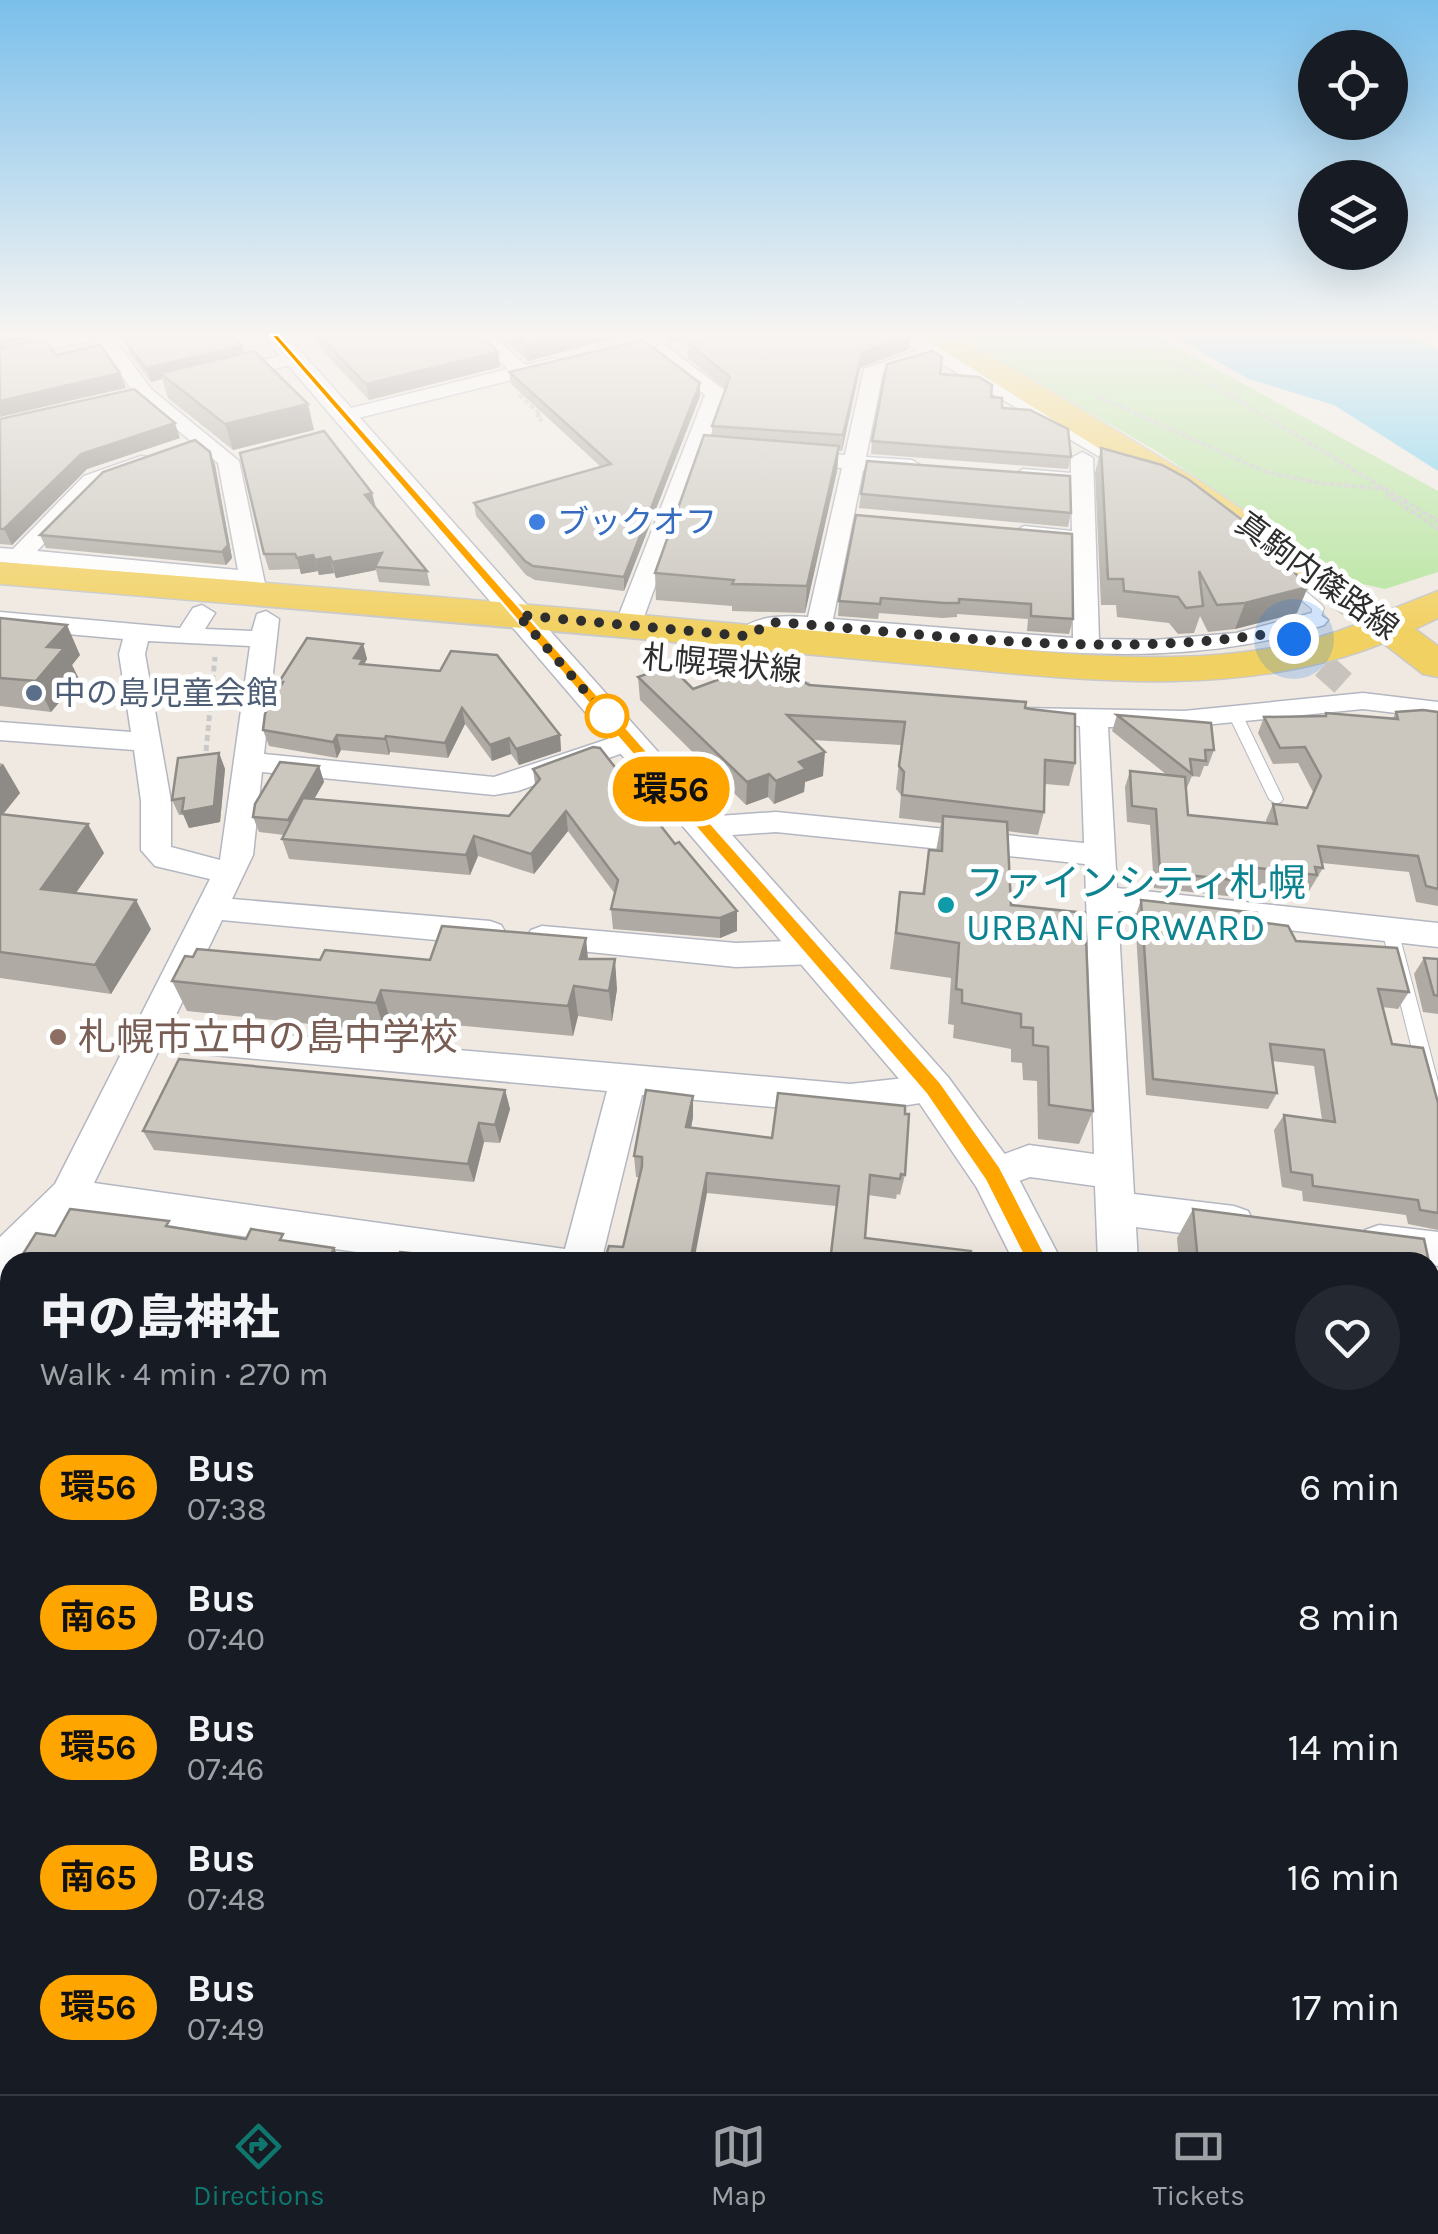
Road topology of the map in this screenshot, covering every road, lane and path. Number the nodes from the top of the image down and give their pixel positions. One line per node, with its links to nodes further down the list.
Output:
1 (196, 435): 10 (street)
2 (348, 435): 29 (street)
3 (701, 435): 11 (street)
4 (859, 435): 14 (street)
5 (1079, 435): 9 (street)
6 (1106, 435): 20 (main road, 真駒内篠路線)
7 (1184, 435): 18 (path)
8 (1295, 435): 19 (path)
9 (1087, 440): 17 (street); 20 (street)
10 (204, 441): 13 (street); 25 (street)
11 (695, 450): 14 (street); 32 (street)
12 (257, 454): 13 (street)
13 (228, 461): 28 (street)
14 (852, 462): 15 (street); 33 (street)
15 (928, 468)
16 (1005, 474): 17 (street)
17 (1082, 480): 24 (street)
18 (1377, 488): 19 (path); 22 (path)
19 (1385, 489): 21 (path)
20 (1209, 499): 36 (main road, 真駒内篠路線)
21 (1438, 522)
22 (1438, 529)
23 (1008, 532): 24 (street)
24 (1082, 539): 37 (street)
25 (6, 562): 28 (main road, 札幌環状線)
26 (1273, 570): 31 (lane)
27 (0, 594): 34 (main road, 札幌環状線)
28 (260, 607): 29 (main road, 札幌環状線); 34 (main road, 札幌環状線); 38 (main road, 札幌環状線); 49 (street)
29 (518, 615): 32 (main road, 札幌環状線); 38 (street)
30 (0, 620): 35 (street)
31 (1314, 620): 37 (street)
32 (628, 625): 39 (main road, 札幌環状線)
33 (819, 625): 37 (street); 39 (street)
34 (202, 631): 35 (street); 48 (path)
35 (136, 633): 46 (street)
36 (1422, 634): 39 (main road, 札幌環状線)
37 (1086, 647)
38 (546, 648): 39 (main road, 札幌環状線); 47 (street)
39 (739, 651): 40 (street)
40 (828, 695)
41 (1438, 710): 43 (street)
42 (1000, 711): 44 (street)
43 (1236, 716): 44 (street); 50 (lane)
44 (1094, 720): 52 (street)
45 (0, 731): 46 (street)
46 (146, 741): 53 (street)
47 (628, 741): 49 (street); 51 (street)
48 (206, 752)
49 (250, 762): 53 (street)
50 (1276, 799)
51 (704, 826): 52 (street); 58 (street)
52 (1100, 855): 54 (street)
53 (230, 872): 55 (street)
54 (1103, 898): 56 (street); 64 (street)
55 (212, 908): 58 (street); 59 (street)
56 (1390, 930): 57 (street); 62 (lane)
57 (1438, 935)
58 (815, 952): 61 (street)
59 (148, 1036): 60 (street); 65 (street)
60 (627, 1082): 61 (street); 71 (street)
61 (934, 1089): 63 (street)
62 (1438, 1116)
63 (992, 1174): 64 (street); 72 (street)
64 (1114, 1190): 66 (street); 73 (street)
65 (69, 1196): 69 (street); 70 (street)
66 (1268, 1228)
67 (1343, 1238): 68 (street)
68 (1438, 1250)
69 (11, 1252)
70 (479, 1252)
71 (584, 1252)
72 (1033, 1252)
73 (1117, 1252)

